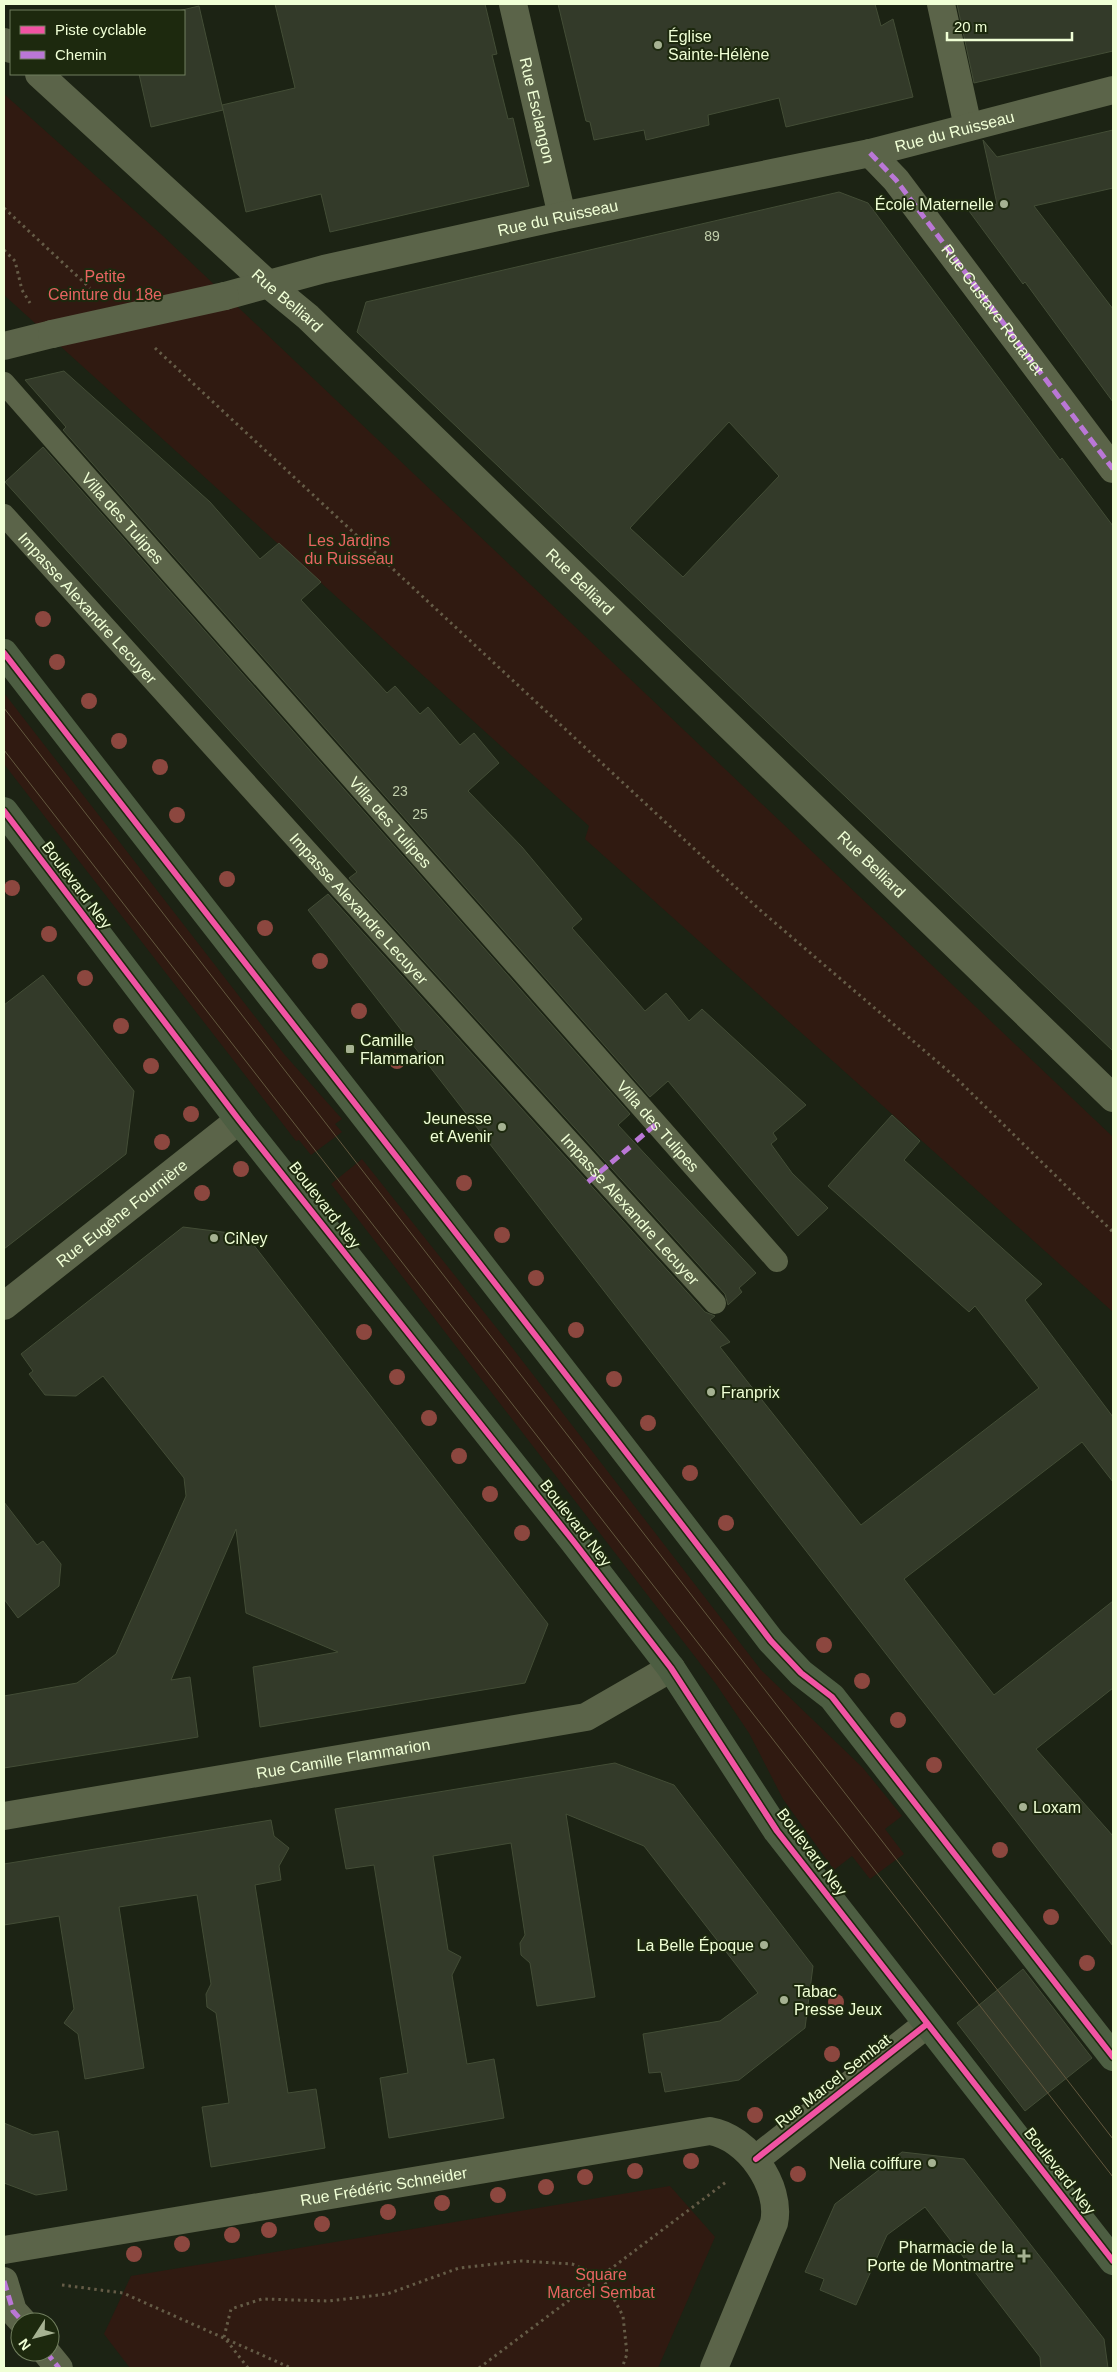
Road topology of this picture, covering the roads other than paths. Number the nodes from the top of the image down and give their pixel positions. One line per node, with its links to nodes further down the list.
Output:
1 (513, 4): 7 (street, Rue Esclangon)
2 (941, 4): 5 (street)
3 (40, 75): 8 (street, Rue Belliard)
4 (1113, 90): 5 (street, Rue du Ruisseau)
5 (968, 128): 6 (street, Rue du Ruisseau)
6 (870, 153): 7 (street, Rue du Ruisseau); 11 (street, Rue Gustave Rouanet)
7 (562, 216): 8 (street, Rue du Ruisseau)
8 (268, 284): 9 (street, Rue du Ruisseau, bridge); 15 (street, Rue Belliard)
9 (4, 346)
10 (4, 383): 17 (lane, Villa des Tulipes)
11 (1113, 469)
12 (4, 515): 18 (lane, Impasse Alexandre Lecuyer)
13 (4, 653): 23 (main road)
14 (4, 811): 16 (main road, Boulevard Ney)
15 (1113, 1098)
16 (239, 1120): 19 (street, Rue Eugène Fournière); 20 (main road, Boulevard Ney)
17 (777, 1260)
18 (715, 1303)
19 (4, 1306)
20 (671, 1668): 21 (street, Rue Camille Flammarion); 22 (main road, Boulevard Ney)
21 (4, 1816)
22 (928, 2024): 24 (street, Rue Marcel Sembat); 26 (main road, Boulevard Ney)
23 (1113, 2056)
24 (756, 2159): 25 (street, Rue Frédéric Schneider); 29 (street)
25 (4, 2250)
26 (1113, 2261)
27 (4, 2281): 28 (street)
28 (15, 2312)
29 (714, 2368)

